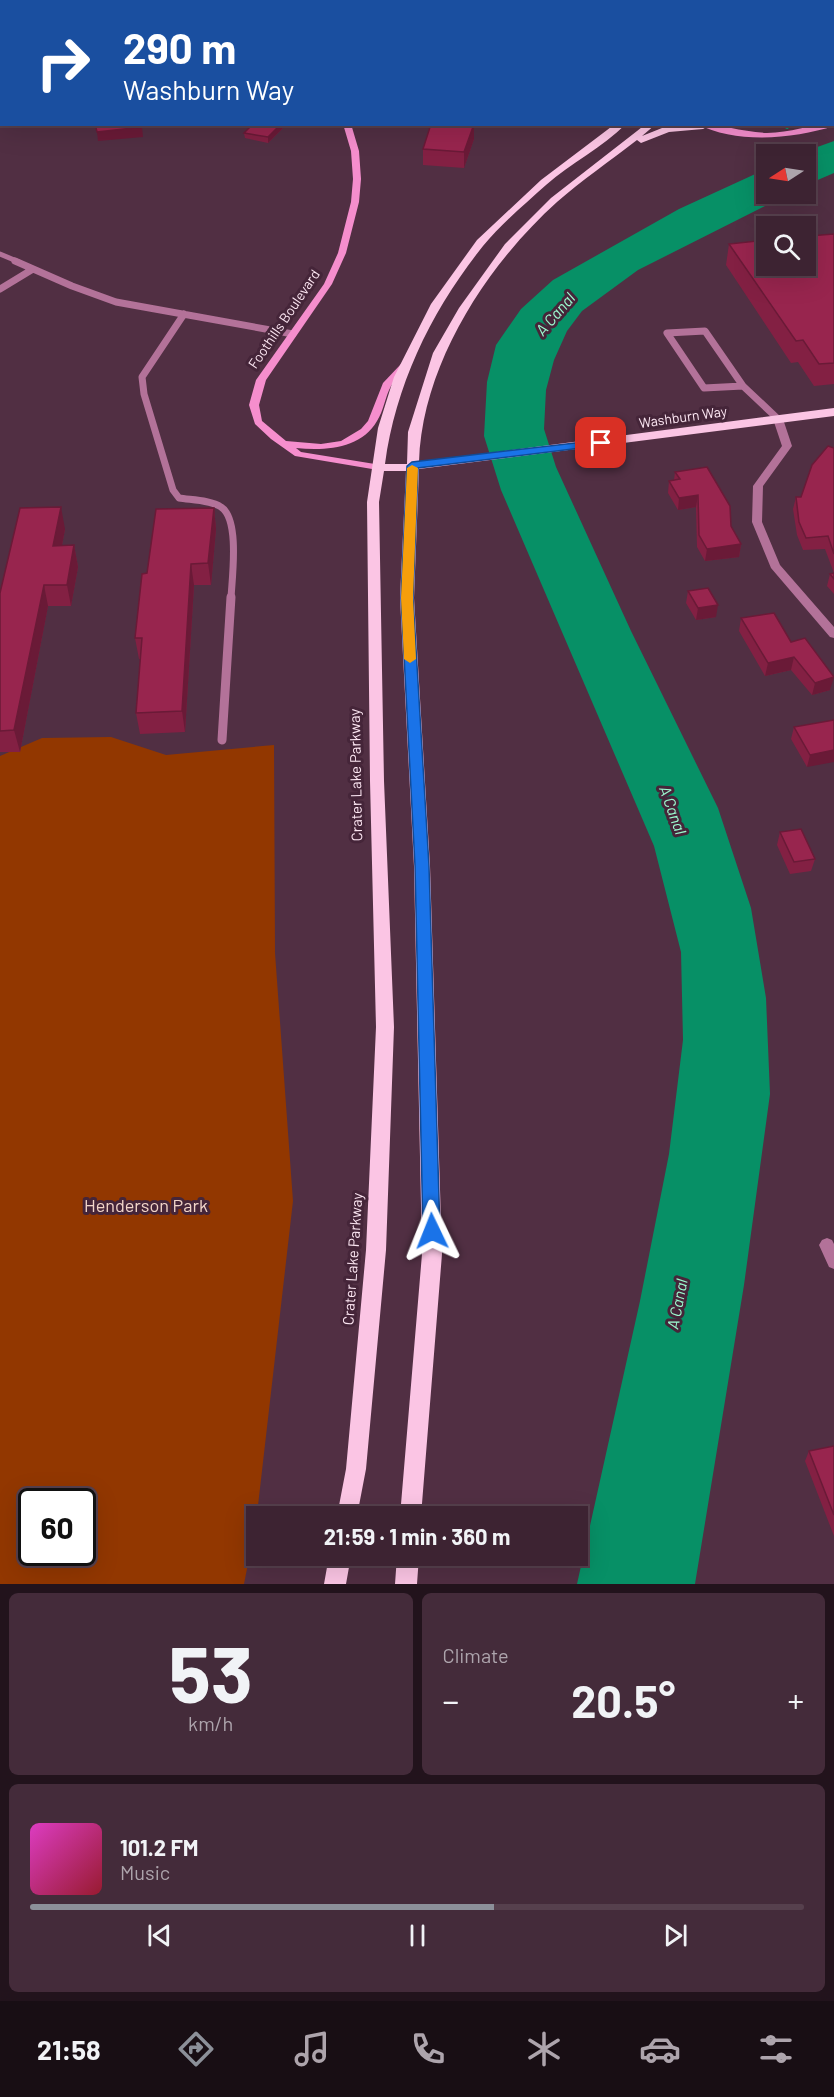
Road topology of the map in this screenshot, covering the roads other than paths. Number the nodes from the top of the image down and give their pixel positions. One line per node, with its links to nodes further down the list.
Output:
1 (347, 126): 12 (main road, Foothills Boulevard)
2 (619, 126): 13 (main road, Crater Lake Parkway)
3 (650, 126): 7 (main road)
4 (692, 126): 7 (main road)
5 (706, 126): 6 (main road)
6 (824, 126)
7 (615, 154): 18 (main road)
8 (0, 254): 9 (lane)
9 (33, 269): 10 (lane); 11 (lane)
10 (0, 289)
11 (184, 314): 12 (lane); 21 (lane)
12 (293, 334): 17 (main road, Foothills Boulevard)
13 (407, 363): 17 (main road); 19 (main road, Crater Lake Parkway)
14 (743, 386): 14 (lane); 16 (lane)
15 (834, 412): 16 (main road, Washburn Way)
16 (778, 419): 18 (main road, Washburn Way); 20 (street)
17 (282, 443): 19 (main road, Foothills Boulevard)
18 (412, 466): 19 (main road, Washburn Way); 25 (main road)
19 (385, 468): 24 (main road, Crater Lake Parkway)
20 (834, 634)
21 (222, 740)
22 (827, 1245): 23 (street)
23 (834, 1262)
24 (349, 1506)
25 (412, 1506)
26 (338, 1566): 28 (main road)
27 (407, 1566): 29 (main road)
28 (334, 1584)
29 (406, 1584)

